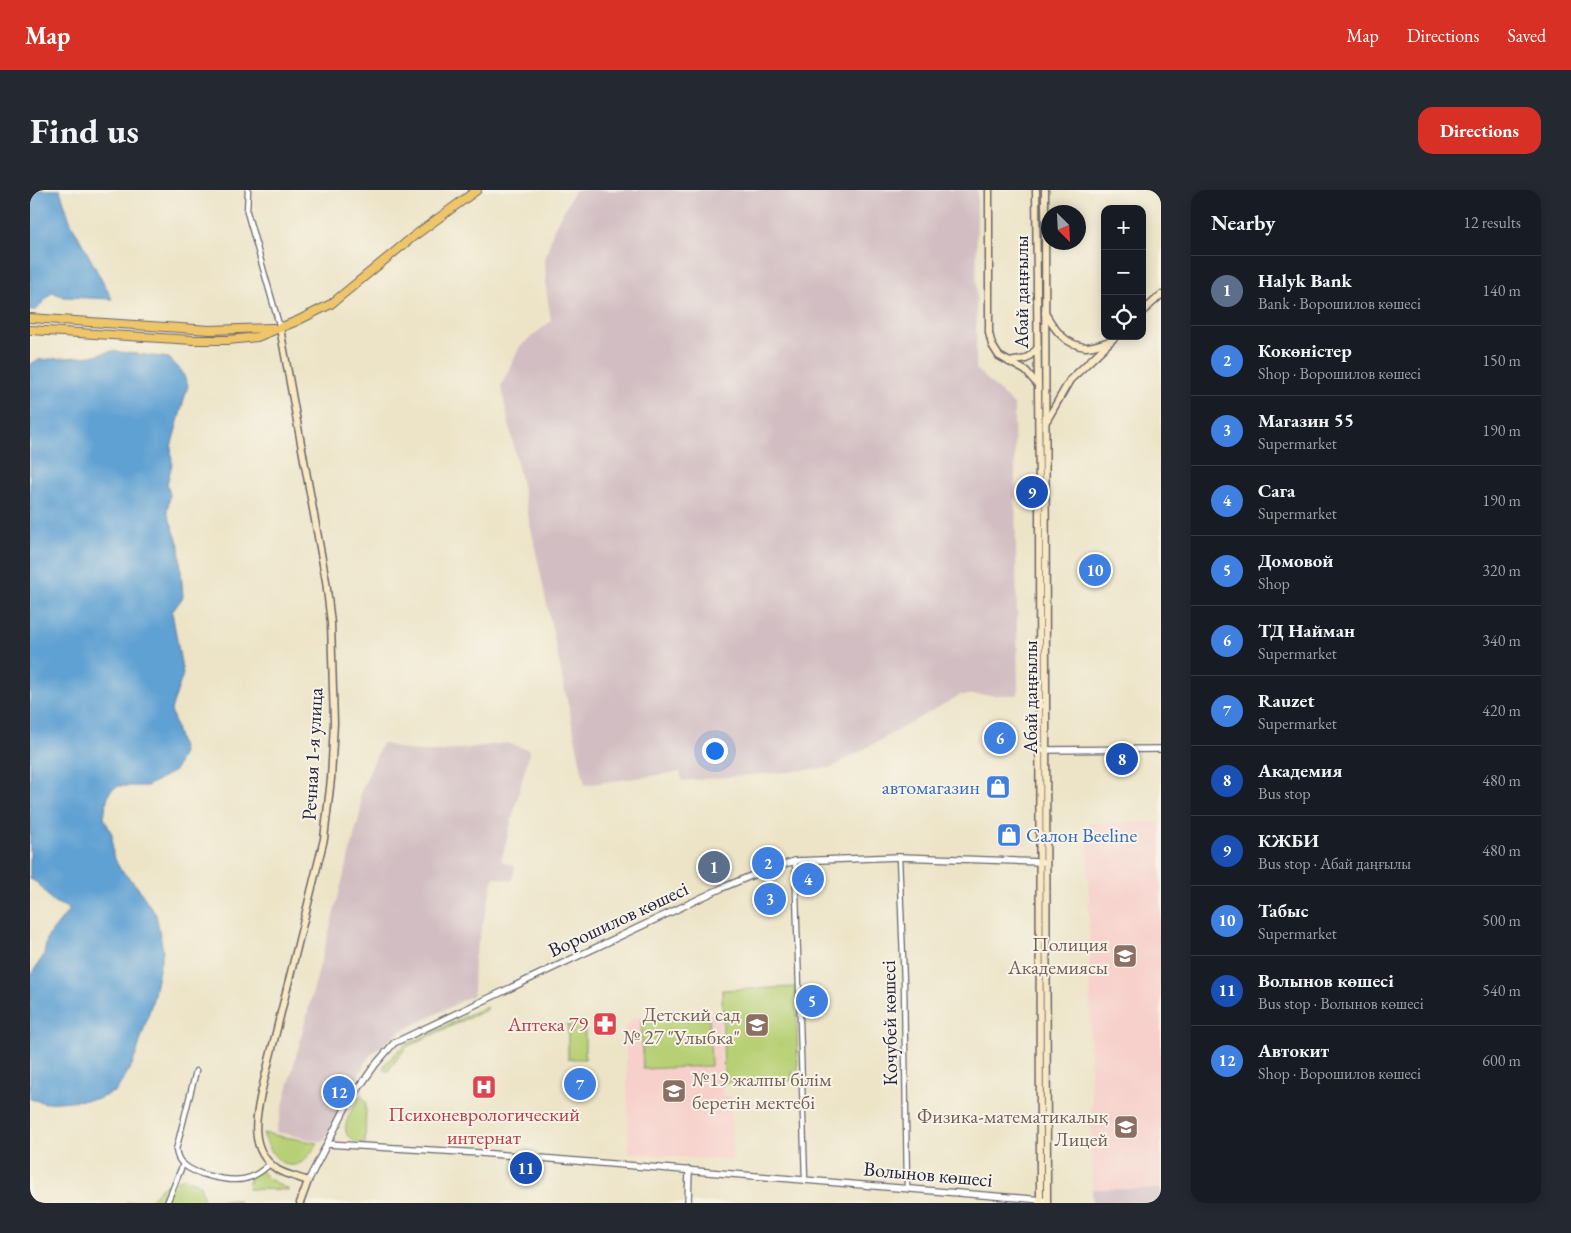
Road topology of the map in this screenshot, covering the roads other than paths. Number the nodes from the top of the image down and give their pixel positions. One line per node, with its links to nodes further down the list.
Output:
1 (248, 190): 10 (street)
2 (477, 190): 10 (highway)
3 (989, 190): 15 (main road)
4 (1036, 190): 14 (main road, Абай даңғылы)
5 (1045, 190): 8 (main road, Абай даңғылы)
6 (1161, 295): 7 (main road)
7 (1146, 308)
8 (1045, 313): 12 (main road); 17 (main road, Абай даңғылы)
9 (30, 318): 10 (highway)
10 (280, 328): 11 (highway); 25 (main road, Речная 1-я улица)
11 (30, 330)
12 (1111, 340)
13 (1113, 340): 17 (main road)
14 (1038, 348): 15 (main road); 16 (main road, Абай даңғылы)
15 (1008, 362): 16 (main road)
16 (1038, 384): 18 (main road, Абай даңғылы)
17 (1047, 421): 18 (main road, Абай даңғылы)
18 (1043, 750): 19 (street); 22 (main road, Абай даңғылы)
19 (1161, 750)
20 (899, 857): 21 (street, Ворошилов көшесі); 22 (street, Ворошилов көшесі); 30 (street, Кочубей көшесі)
21 (795, 861): 24 (street, Ворошилов көшесі); 28 (street)
22 (1043, 862): 31 (main road, Абай даңғылы)
23 (196, 1071): 26 (street)
24 (327, 1144): 27 (street, Волынов көшесі); 29 (street, Ворошилов көшесі)
25 (271, 1163): 26 (street); 29 (main road, Речная 1-я улица)
26 (183, 1164): 32 (street)
27 (689, 1170): 28 (street, Волынов көшесі); 34 (street)
28 (805, 1180): 30 (street, Волынов көшесі)
29 (308, 1181): 33 (main road)
30 (907, 1188): 31 (street, Волынов көшесі)
31 (1044, 1202)
32 (167, 1203)
33 (300, 1203)
34 (688, 1203)

